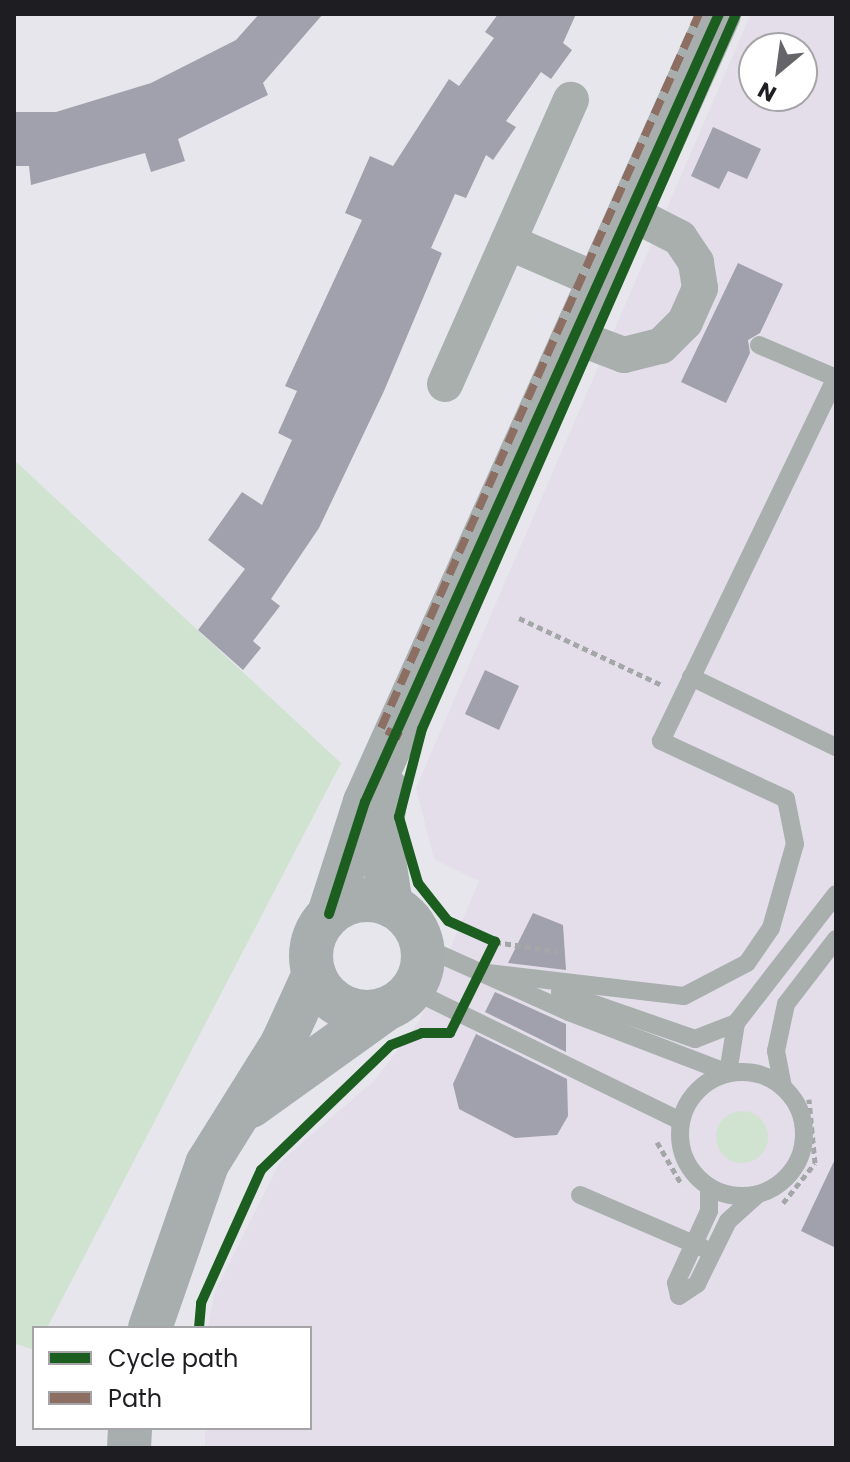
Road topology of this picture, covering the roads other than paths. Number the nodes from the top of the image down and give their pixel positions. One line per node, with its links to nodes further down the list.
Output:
1 (719, 14): 3 (street)
2 (571, 100): 4 (street)
3 (633, 214): 5 (street); 6 (street)
4 (508, 242): 5 (street); 9 (street)
5 (603, 283): 6 (street)
6 (579, 338): 12 (street)
7 (759, 345): 8 (lane)
8 (836, 378): 10 (lane)
9 (445, 384)
10 (691, 677): 11 (lane); 18 (lane)
11 (836, 747)
12 (394, 752): 14 (street); 15 (street)
13 (836, 894): 21 (lane)
14 (391, 905): 15 (street); 16 (street)
15 (329, 914): 19 (street)
16 (420, 937): 18 (lane); 20 (street)
17 (836, 939): 23 (lane)
18 (479, 972): 21 (lane); 22 (lane)
19 (314, 974): 20 (street); 25 (street)
20 (399, 999): 24 (lane); 25 (street)
21 (736, 1023): 22 (lane)
22 (728, 1073): 23 (lane); 24 (lane)
23 (783, 1087): 27 (lane)
24 (681, 1121): 26 (lane)
25 (226, 1124): 31 (street)
26 (709, 1187): 27 (lane); 29 (lane)
27 (758, 1194): 30 (lane)
28 (580, 1195): 29 (lane)
29 (695, 1244): 30 (lane); 30 (lane)
30 (713, 1253)
31 (151, 1326)

